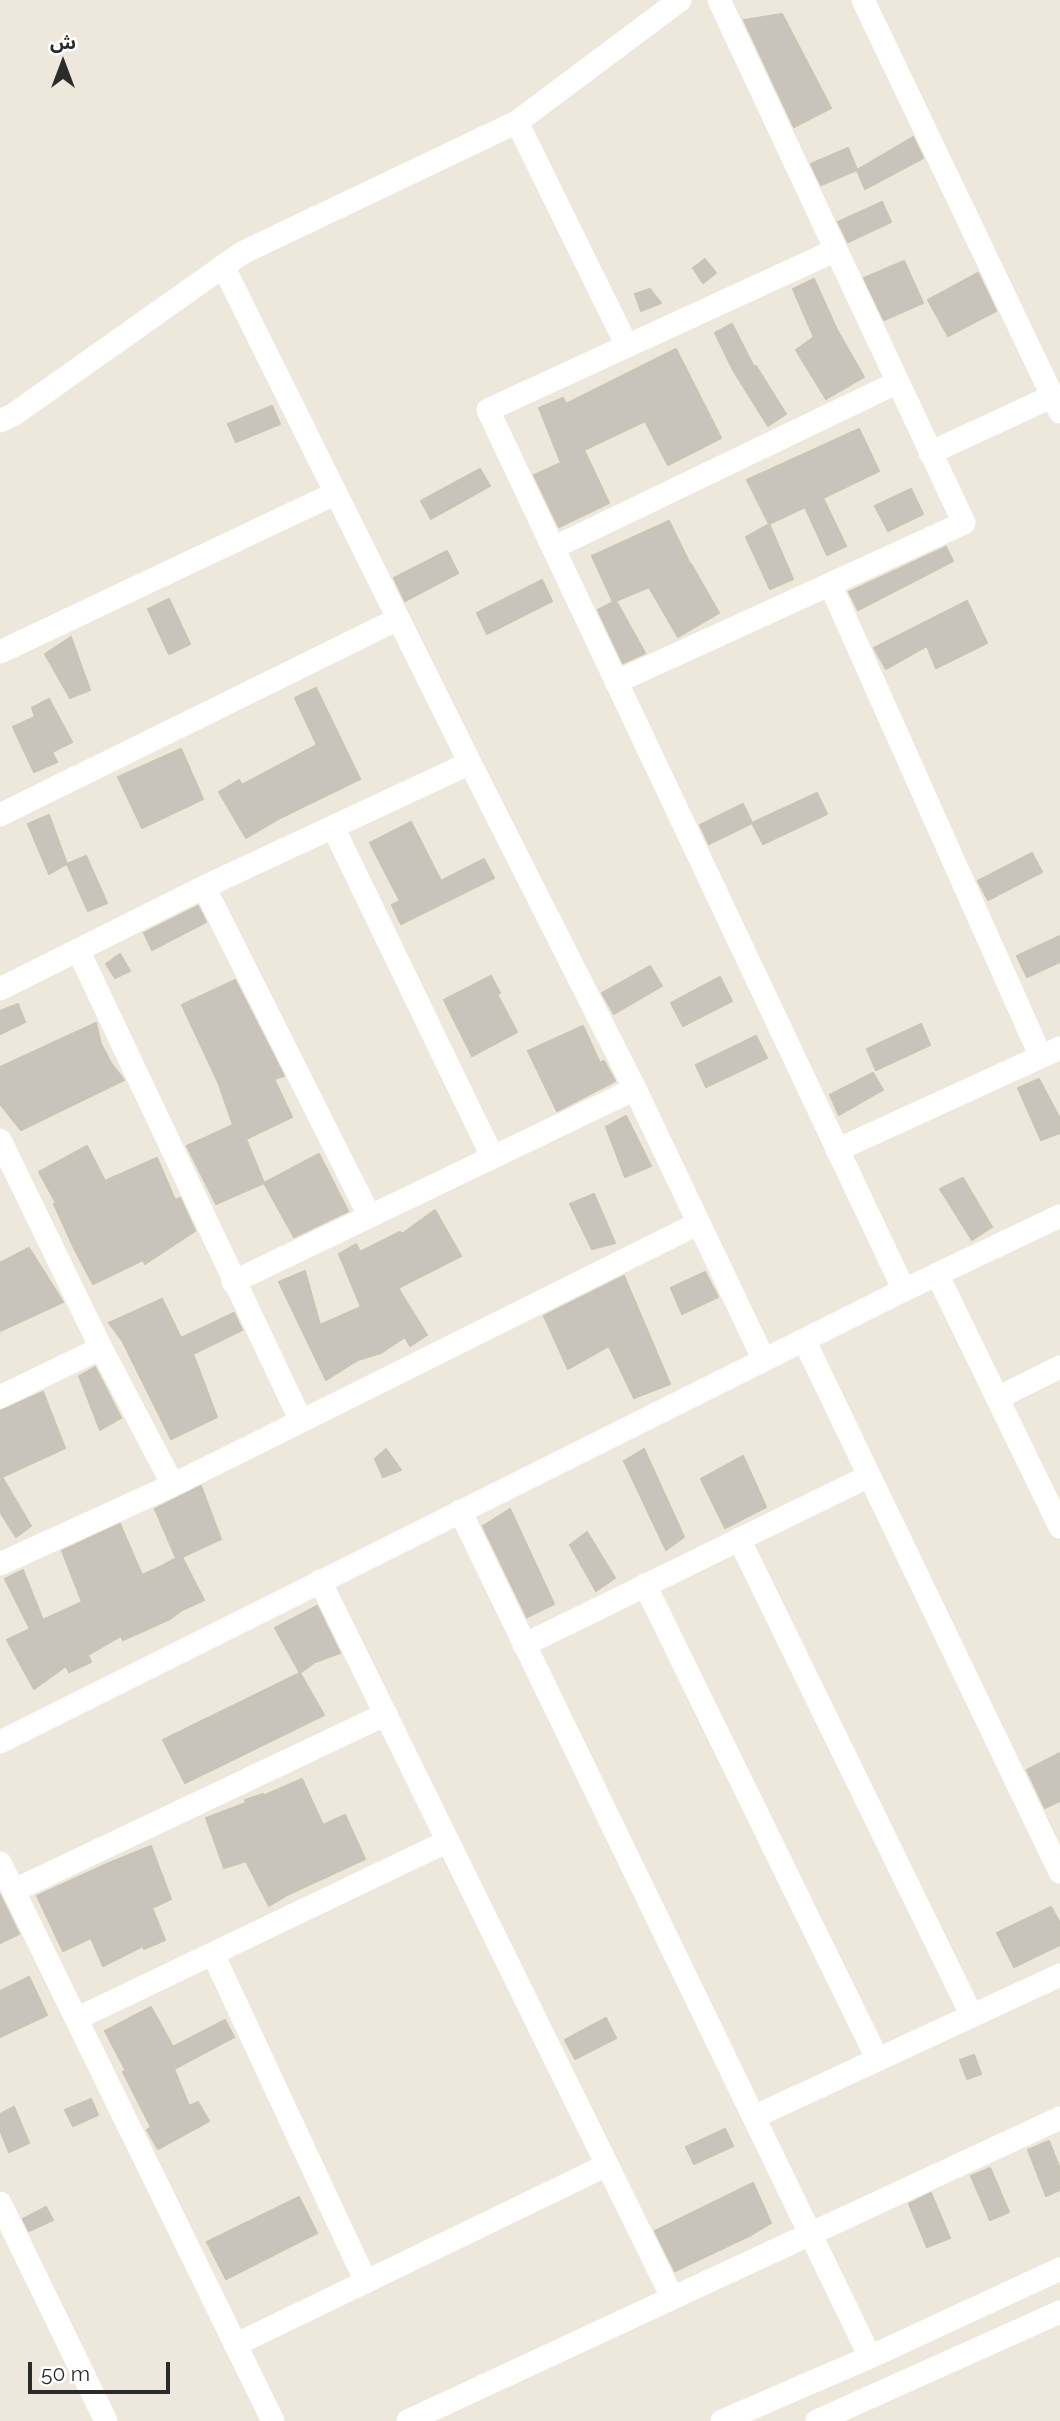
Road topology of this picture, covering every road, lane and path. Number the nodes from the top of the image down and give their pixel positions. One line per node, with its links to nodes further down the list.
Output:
1 (681, 0): 4 (street)
2 (719, 0): 5 (street)
3 (863, 0): 9 (street)
4 (517, 122): 6 (street); 7 (street)
5 (836, 250): 7 (street); 8 (street)
6 (223, 266): 10 (street); 12 (street)
7 (627, 346): 13 (street)
8 (898, 382): 11 (street); 13 (street)
9 (1056, 404): 11 (street)
10 (0, 421)
11 (930, 453): 14 (street)
12 (335, 493): 15 (street); 16 (street)
13 (553, 548): 17 (street)
14 (830, 584): 17 (street); 24 (street)
15 (398, 619): 18 (street); 19 (street)
16 (0, 652)
17 (616, 682): 27 (street)
18 (470, 763): 20 (street); 25 (street)
19 (0, 815)
20 (333, 827): 21 (street); 28 (street)
21 (204, 887): 22 (street); 29 (street)
22 (78, 950): 23 (street); 33 (street)
23 (0, 989)
24 (1050, 1052): 27 (street)
25 (635, 1089): 28 (street); 31 (street)
26 (0, 1140): 36 (street)
27 (837, 1150): 34 (street)
28 (492, 1156): 29 (street)
29 (369, 1215): 33 (street)
30 (1060, 1216): 32 (street)
31 (699, 1223): 37 (street); 41 (street)
32 (937, 1274): 34 (street); 40 (street)
33 (233, 1282): 41 (street)
34 (904, 1290): 35 (street)
35 (804, 1340): 37 (street); 42 (street)
36 (101, 1348): 39 (street); 43 (street)
37 (764, 1360): 44 (street)
38 (1060, 1367): 40 (street)
39 (0, 1397)
40 (997, 1398): 45 (street)
41 (301, 1420): 43 (street)
42 (869, 1476): 46 (street); 55 (street)
43 (173, 1485): 47 (street)
44 (460, 1511): 48 (street); 50 (street)
45 (1060, 1527)
46 (739, 1539): 49 (street); 59 (street)
47 (0, 1564)
48 (320, 1581): 51 (street); 52 (street)
49 (645, 1585): 50 (street); 61 (street)
50 (524, 1645): 62 (street)
51 (386, 1714): 53 (street); 56 (street)
52 (0, 1742)
53 (448, 1841): 57 (street); 64 (street)
54 (0, 1863): 56 (street)
55 (1060, 1872)
56 (15, 1890): 60 (street)
57 (213, 1954): 60 (street); 69 (street)
58 (1060, 1975): 59 (street)
59 (972, 2016): 61 (street)
60 (76, 2019): 72 (street)
61 (878, 2060): 62 (street)
62 (754, 2117): 66 (street)
63 (1060, 2118): 66 (street)
64 (607, 2165): 69 (street); 70 (street)
65 (0, 2203): 67 (street)
66 (810, 2233): 70 (street); 73 (street)
67 (7, 2237): 74 (street)
68 (1060, 2269): 73 (street)
69 (366, 2281): 72 (street)
70 (672, 2297): 76 (street)
71 (1060, 2312): 78 (street)
72 (235, 2345): 75 (street)
73 (870, 2357): 77 (street)
74 (106, 2421)
75 (272, 2421)
76 (408, 2421)
77 (722, 2421)
78 (817, 2421)

